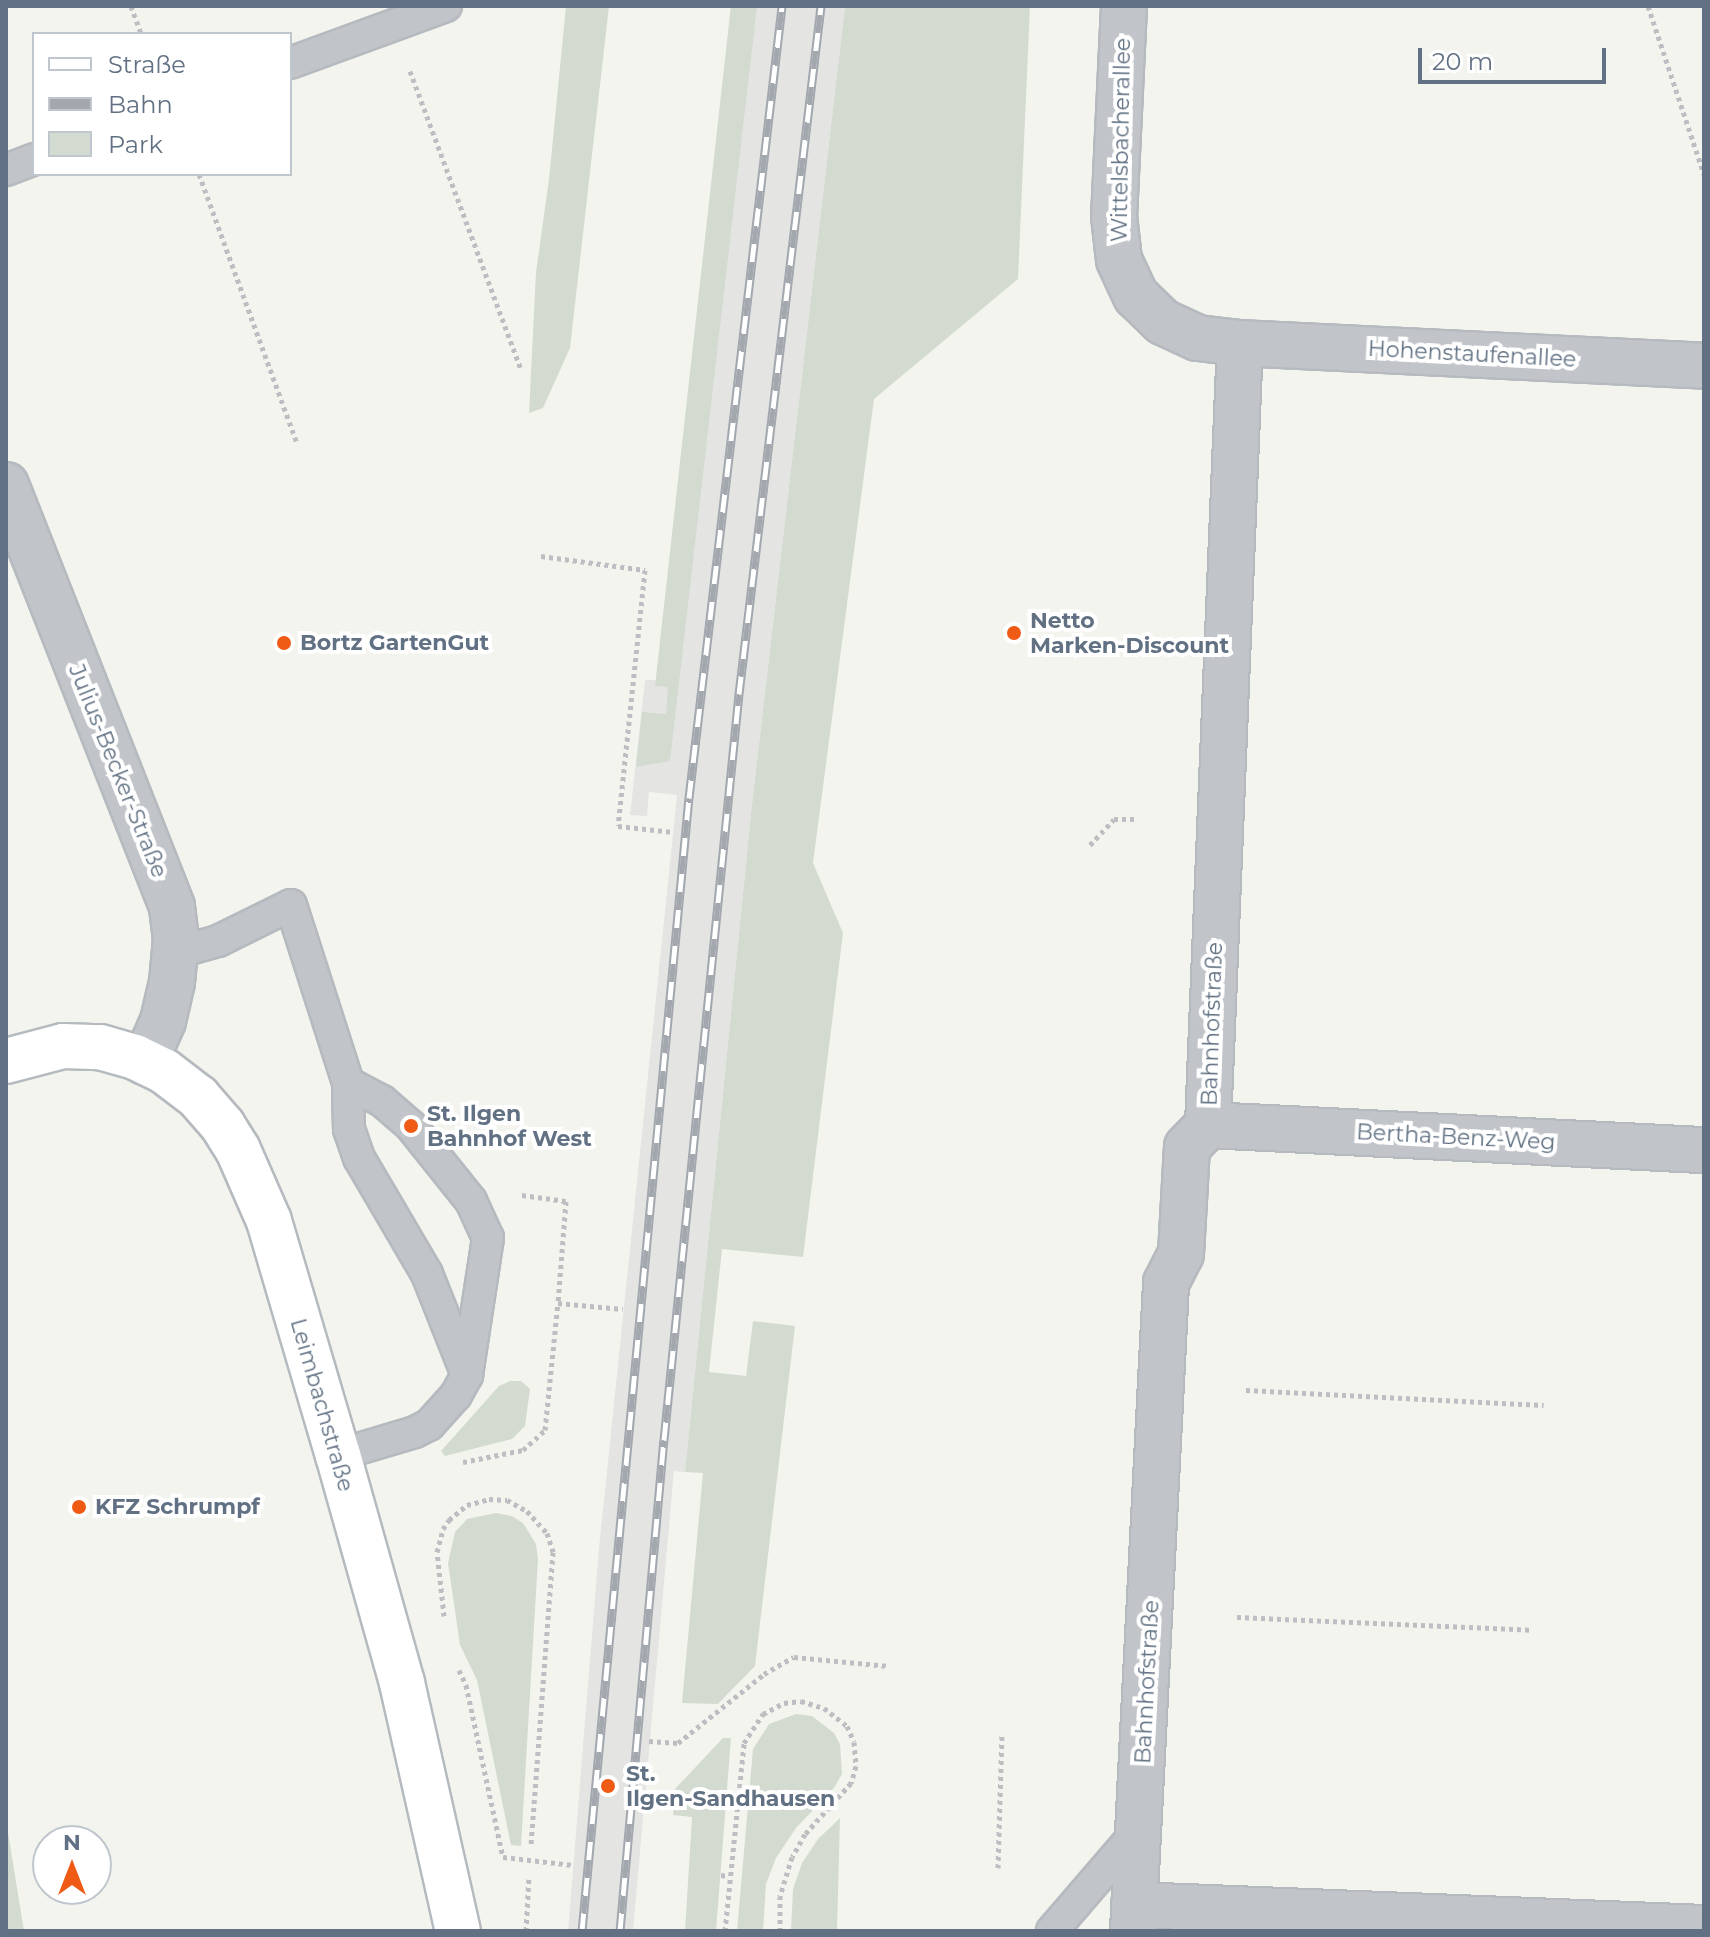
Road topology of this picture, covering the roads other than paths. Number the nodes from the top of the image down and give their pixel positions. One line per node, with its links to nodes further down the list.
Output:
1 (446, 6): 3 (lane)
2 (1124, 6): 6 (street, Wittelsbacherallee)
3 (292, 62)
4 (32, 160): 5 (lane)
5 (6, 170)
6 (1240, 343): 7 (street, Hohenstaufenallee); 13 (street, Bahnhofstraße)
7 (1704, 366)
8 (6, 485): 9 (street, Julius-Becker-Straße)
9 (175, 953): 11 (street, Julius-Becker-Straße); 12 (lane)
10 (6, 1061): 11 (street, Leimbachstraße)
11 (145, 1062): 16 (street, Leimbachstraße)
12 (348, 1083): 15 (lane); 15 (lane)
13 (1208, 1125): 14 (street, Bertha-Benz-Weg); 17 (street, Bahnhofstraße)
14 (1704, 1150)
15 (467, 1375): 16 (lane)
16 (338, 1455): 20 (street, Leimbachstraße)
17 (1139, 1830): 18 (street, Bahnhofstraße); 21 (lane)
18 (1133, 1918): 19 (street)
19 (1704, 1928)
20 (458, 1931)
21 (1052, 1931)

